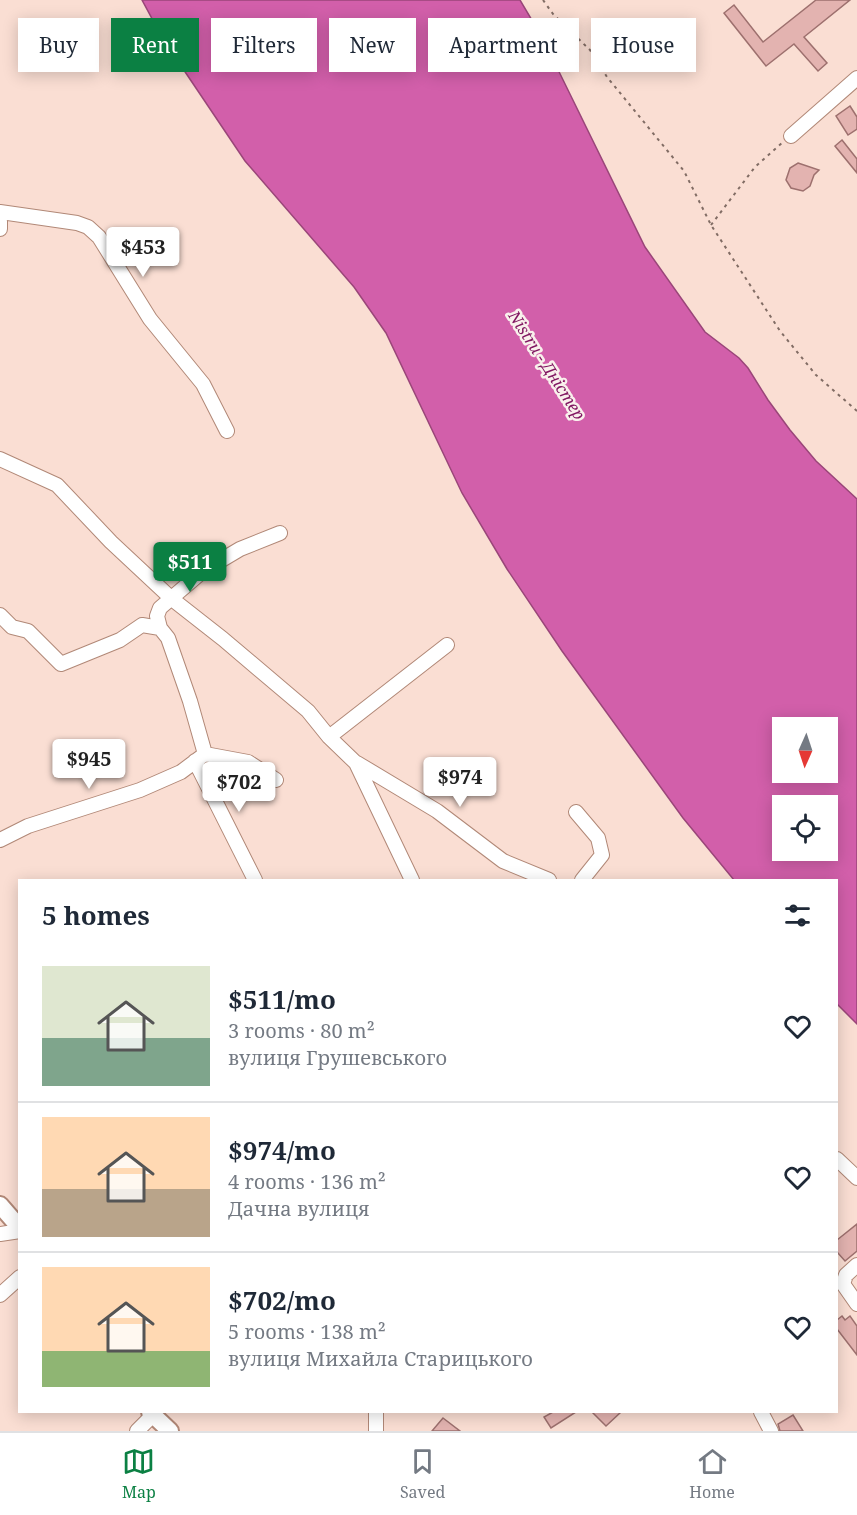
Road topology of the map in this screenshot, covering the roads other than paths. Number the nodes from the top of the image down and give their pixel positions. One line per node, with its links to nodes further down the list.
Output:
1 (855, 84): 2 (street)
2 (791, 136)
3 (0, 212): 6 (street)
4 (0, 221): 5 (street)
5 (0, 229)
6 (227, 431)
7 (0, 459): 9 (street)
8 (280, 533): 9 (street)
9 (172, 599): 11 (street); 13 (street)
10 (0, 615): 11 (street)
11 (160, 627): 14 (street)
12 (447, 645): 13 (street)
13 (329, 737): 15 (street)
14 (200, 757): 16 (street); 18 (street); 19 (street)
15 (356, 762): 20 (street); 21 (street)
16 (276, 780)
17 (576, 812): 22 (street)
18 (0, 840)
19 (255, 879)
20 (412, 879)
21 (547, 879)
22 (583, 879)
23 (838, 1160): 24 (street)
24 (857, 1178)
25 (13, 1218): 26 (street)
26 (0, 1234)
27 (857, 1265): 30 (street)
28 (18, 1279): 29 (street)
29 (0, 1294)
30 (857, 1304)
31 (152, 1413): 34 (street); 35 (main road)
32 (376, 1413): 36 (street)
33 (762, 1413): 37 (street)
34 (137, 1431)
35 (170, 1431)
36 (376, 1431)
37 (771, 1431)

